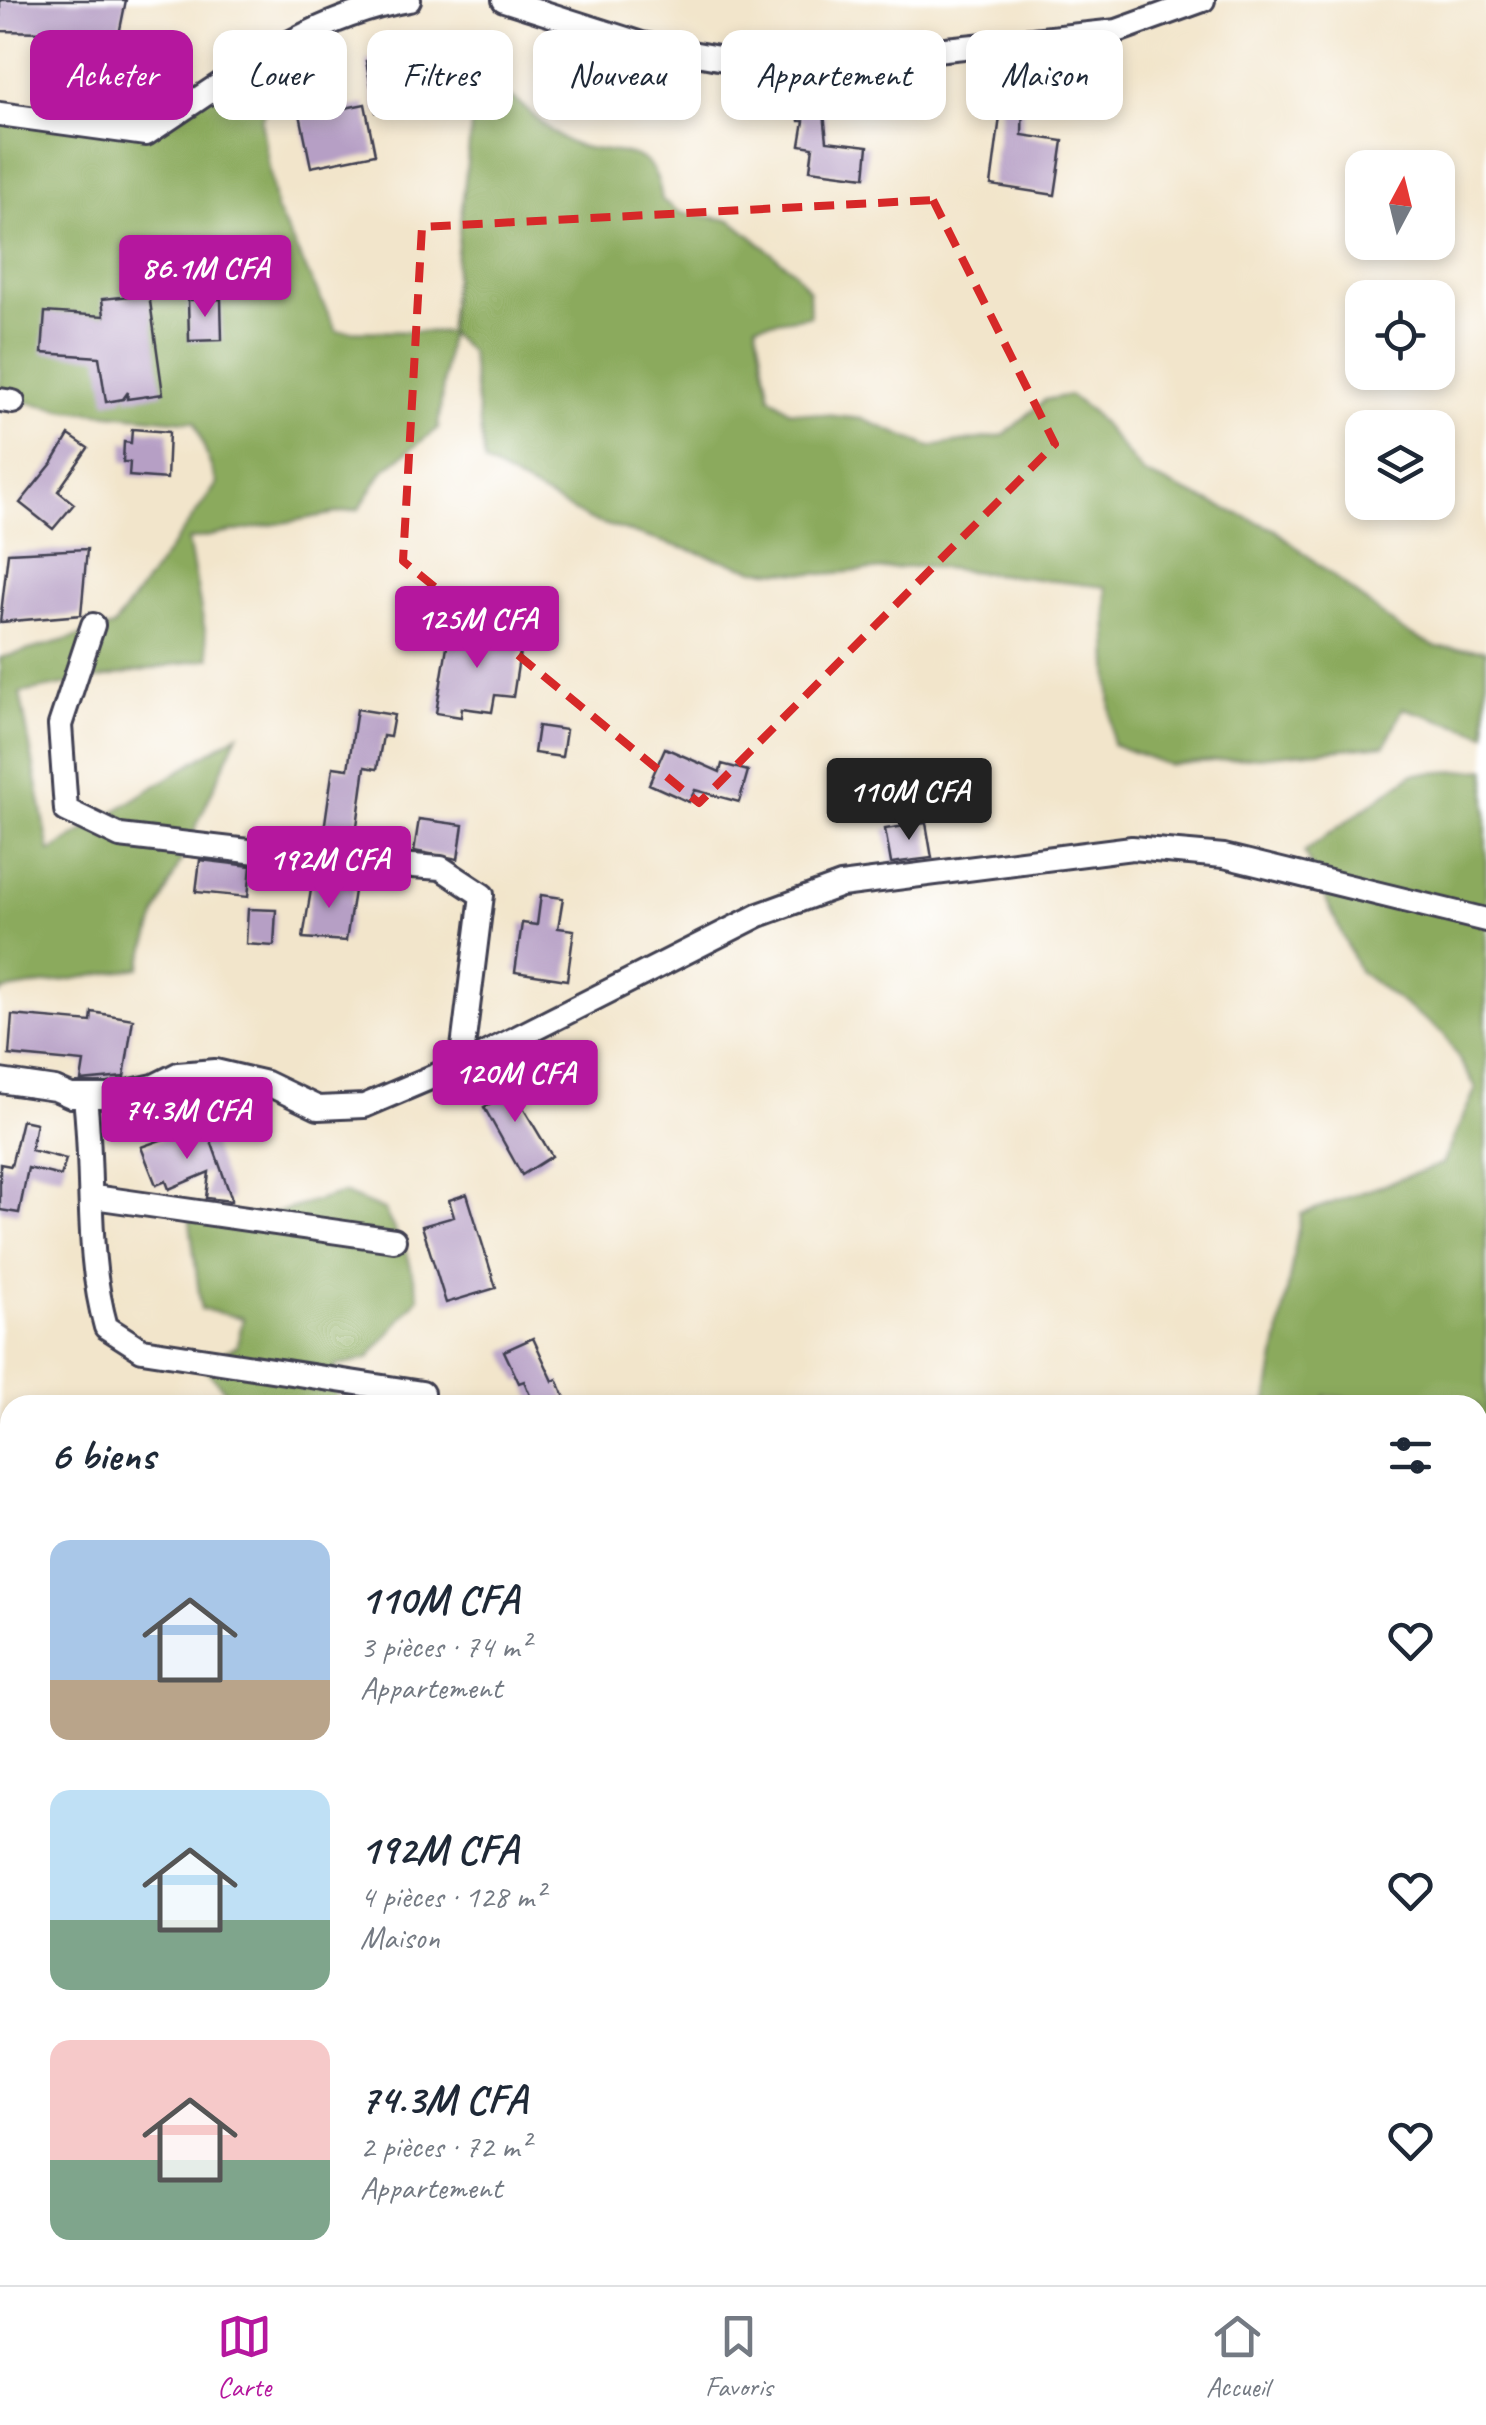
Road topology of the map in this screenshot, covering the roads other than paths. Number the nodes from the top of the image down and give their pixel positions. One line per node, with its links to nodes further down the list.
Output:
1 (409, 0): 4 (street)
2 (504, 0): 3 (street)
3 (1203, 0)
4 (0, 114)
5 (92, 625): 7 (street)
6 (1486, 920): 7 (street)
7 (461, 1064): 9 (street)
8 (0, 1082): 9 (street)
9 (85, 1098): 10 (street)
10 (94, 1196): 11 (street); 12 (street)
11 (394, 1240)
12 (422, 1393)

